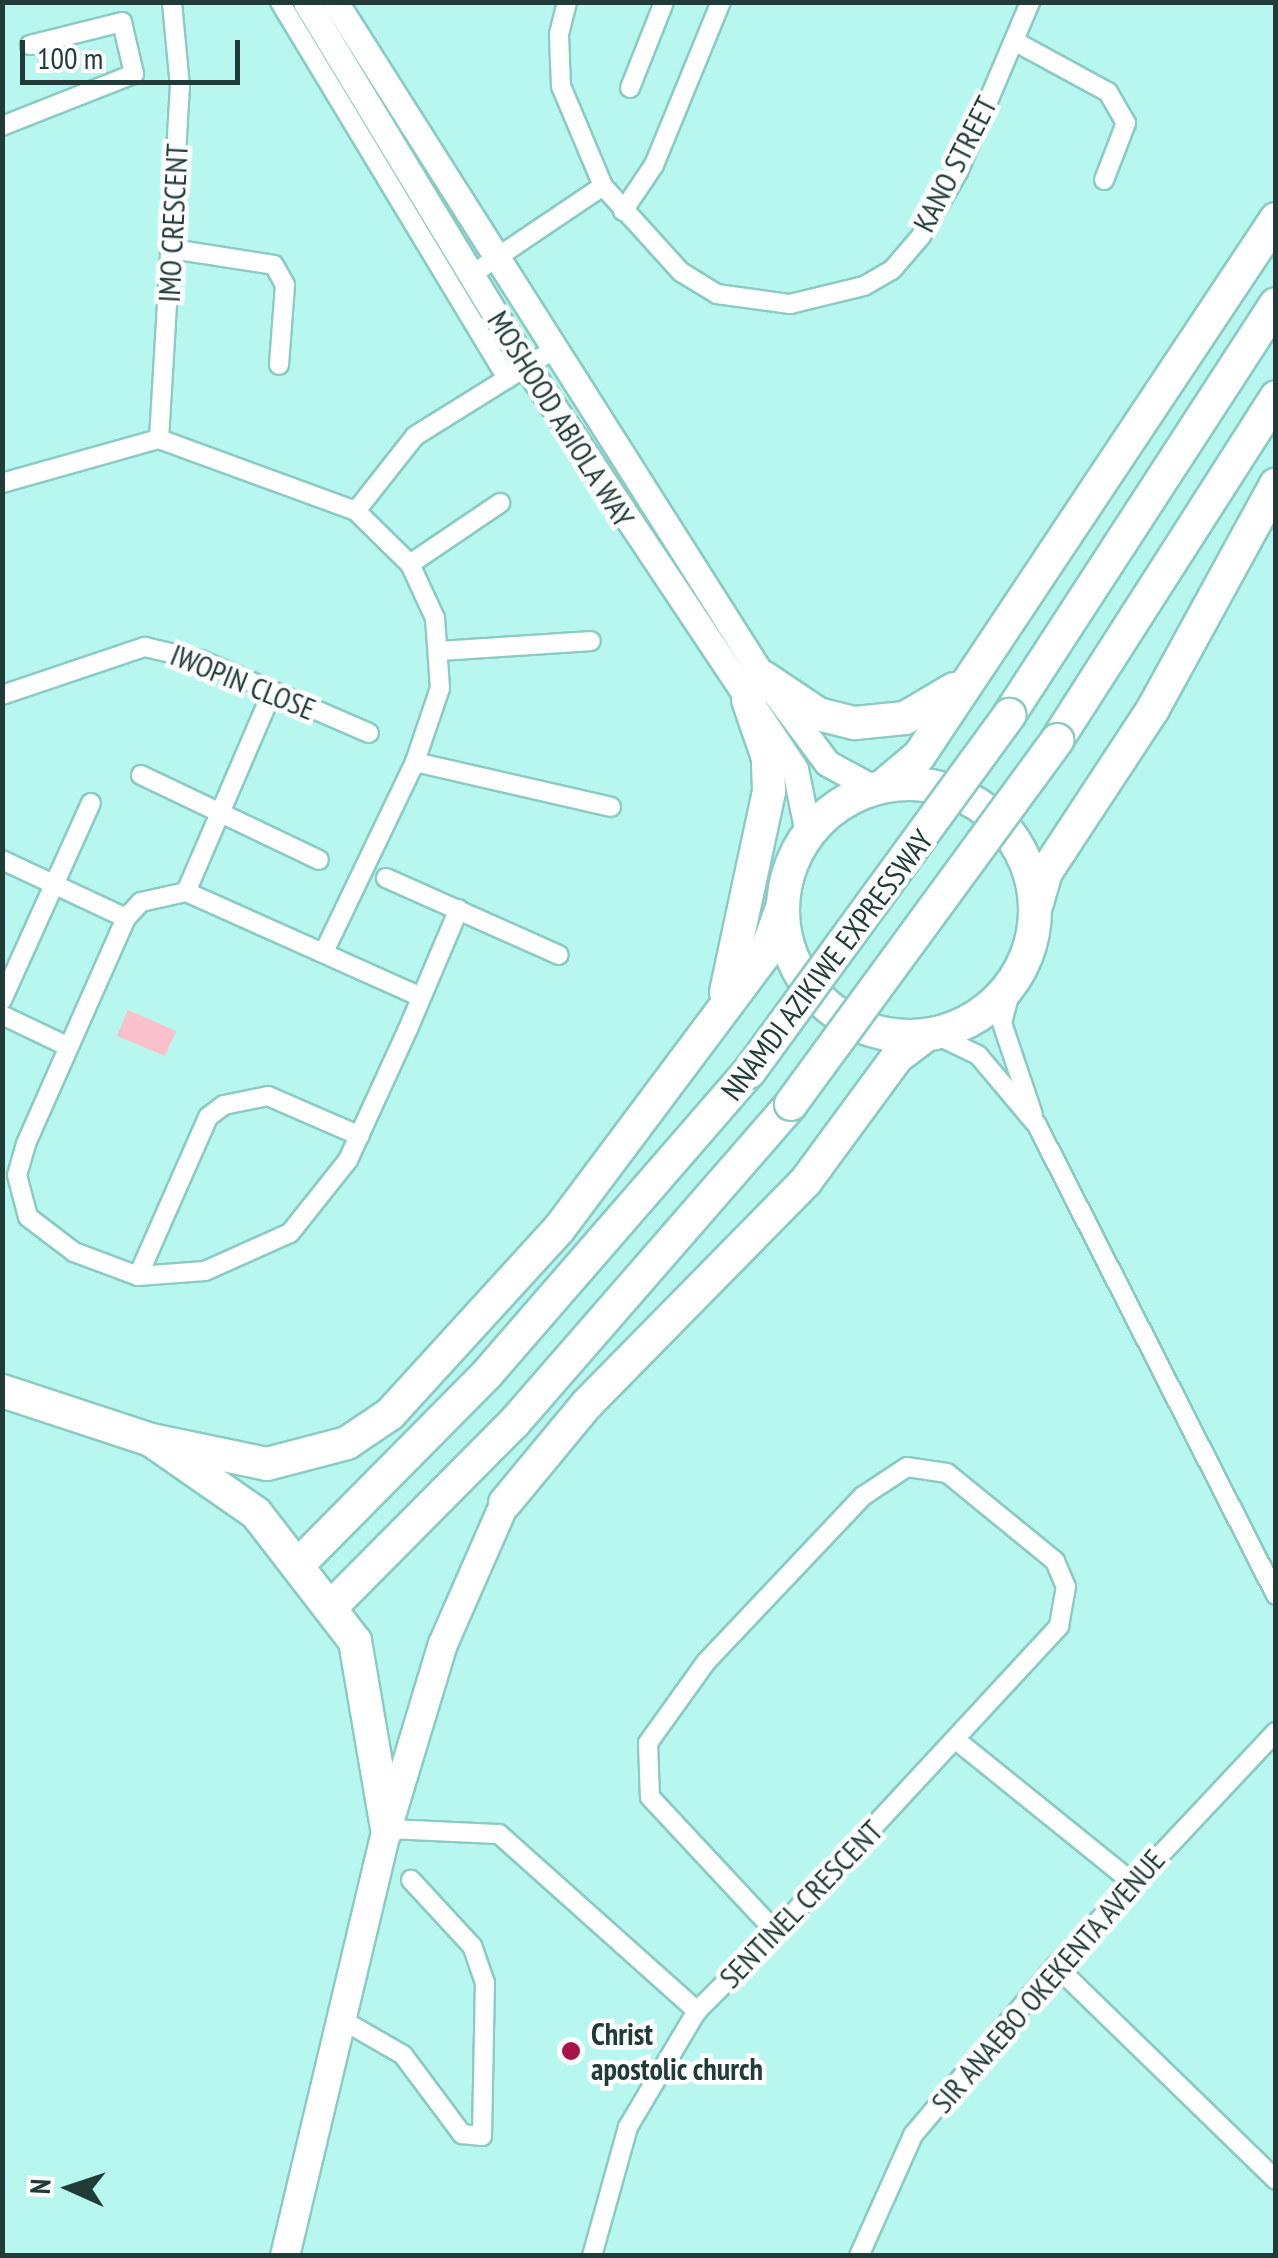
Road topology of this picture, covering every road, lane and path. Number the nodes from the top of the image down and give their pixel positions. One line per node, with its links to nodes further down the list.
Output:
1 (280, 2): 25 (street)
2 (306, 2): 21 (main road, MOSHOOD ABIOLA WAY)
3 (335, 2): 19 (main road, MOSHOOD ABIOLA WAY)
4 (567, 2): 14 (street, KANO STREET)
5 (664, 2): 11 (street)
6 (721, 2): 15 (street)
7 (1030, 2): 9 (street, KANO STREET)
8 (176, 4): 18 (street, IMO CRESCENT)
9 (1014, 40): 13 (street); 15 (street, KANO STREET)
10 (30, 46): 12 (street)
11 (630, 88)
12 (2, 126)
13 (1104, 180)
14 (603, 186): 15 (street, KANO STREET); 19 (street)
15 (622, 211)
16 (1276, 219): 20 (highway)
17 (1276, 234): 20 (highway)
18 (172, 249): 24 (street); 27 (street, IMO CRESCENT)
19 (493, 260): 21 (street); 23 (main road, MOSHOOD ABIOLA WAY)
20 (1245, 267): 35 (highway)
21 (471, 275): 25 (main road, MOSHOOD ABIOLA WAY)
22 (1276, 304): 72 (highway, NNAMDI AZIKIWE EXPRESSWAY, bridge)
23 (550, 352): 25 (street); 36 (main road, MOSHOOD ABIOLA WAY)
24 (279, 365)
25 (517, 373): 31 (street); 36 (main road, MOSHOOD ABIOLA WAY)
26 (1276, 397): 75 (highway, NNAMDI AZIKIWE EXPRESSWAY, bridge)
27 (159, 439): 28 (street); 31 (street)
28 (2, 483)
29 (1276, 484): 54 (highway)
30 (500, 503): 32 (street)
31 (356, 512): 32 (street)
32 (410, 564): 34 (street)
33 (591, 640): 34 (street)
34 (441, 651): 40 (street)
35 (961, 683): 36 (highway); 42 (highway)
36 (756, 688): 42 (main road, MOSHOOD ABIOLA WAY); 46 (main road, MOSHOOD ABIOLA WAY); 62 (highway)
37 (272, 692): 38 (street, IWOPIN CLOSE); 39 (street, IWOPIN CLOSE); 45 (street)
38 (2, 695)
39 (369, 733)
40 (415, 762): 44 (street); 56 (street)
41 (140, 775): 45 (street)
42 (878, 787): 46 (highway); 54 (highway)
43 (91, 803): 50 (street)
44 (611, 807)
45 (219, 814): 48 (street); 51 (street)
46 (808, 833): 52 (highway)
47 (2, 860): 50 (street)
48 (319, 860)
49 (386, 878): 53 (street)
50 (56, 884): 55 (street); 60 (street)
51 (186, 892): 55 (street); 56 (street)
52 (782, 905): 62 (highway, NNAMDI AZIKIWE EXPRESSWAY); 63 (highway)
53 (459, 909): 57 (street); 59 (street)
54 (1035, 913): 58 (highway)
55 (126, 918): 64 (street)
56 (324, 952): 59 (street)
57 (559, 955)
58 (1013, 981): 63 (highway); 65 (street)
59 (421, 997): 66 (street)
60 (2, 1000)
61 (2, 1015): 64 (street)
62 (714, 1020): 68 (highway, NNAMDI AZIKIWE EXPRESSWAY)
63 (930, 1035): 65 (street); 71 (highway)
64 (70, 1047): 67 (street)
65 (1036, 1125): 74 (street)
66 (360, 1136): 67 (street); 67 (street)
67 (138, 1276)
68 (443, 1363): 70 (highway); 72 (highway)
69 (2, 1391): 70 (highway)
70 (151, 1440): 73 (highway)
71 (504, 1503): 78 (main road)
72 (350, 1517): 73 (highway, NNAMDI AZIKIWE EXPRESSWAY)
73 (299, 1564): 75 (highway)
74 (1276, 1595)
75 (330, 1608): 78 (highway)
76 (1276, 1732): 80 (street, SIR ANAEBO OKEKENTA AVENUE)
77 (956, 1740): 80 (street); 81 (street, SENTINEL CRESCENT); 81 (street, SENTINEL CRESCENT)
78 (387, 1829): 83 (street); 84 (main road)
79 (411, 1880): 84 (street)
80 (1132, 1882): 82 (street, SIR ANAEBO OKEKENTA AVENUE)
81 (776, 1932): 83 (street, SENTINEL CRESCENT)
82 (1056, 1966): 85 (street); 88 (street, SIR ANAEBO OKEKENTA AVENUE)
83 (697, 2011): 87 (street, SENTINEL CRESCENT)
84 (338, 2018): 86 (main road)
85 (1276, 2180)
86 (285, 2256)
87 (592, 2256)
88 (859, 2256)

